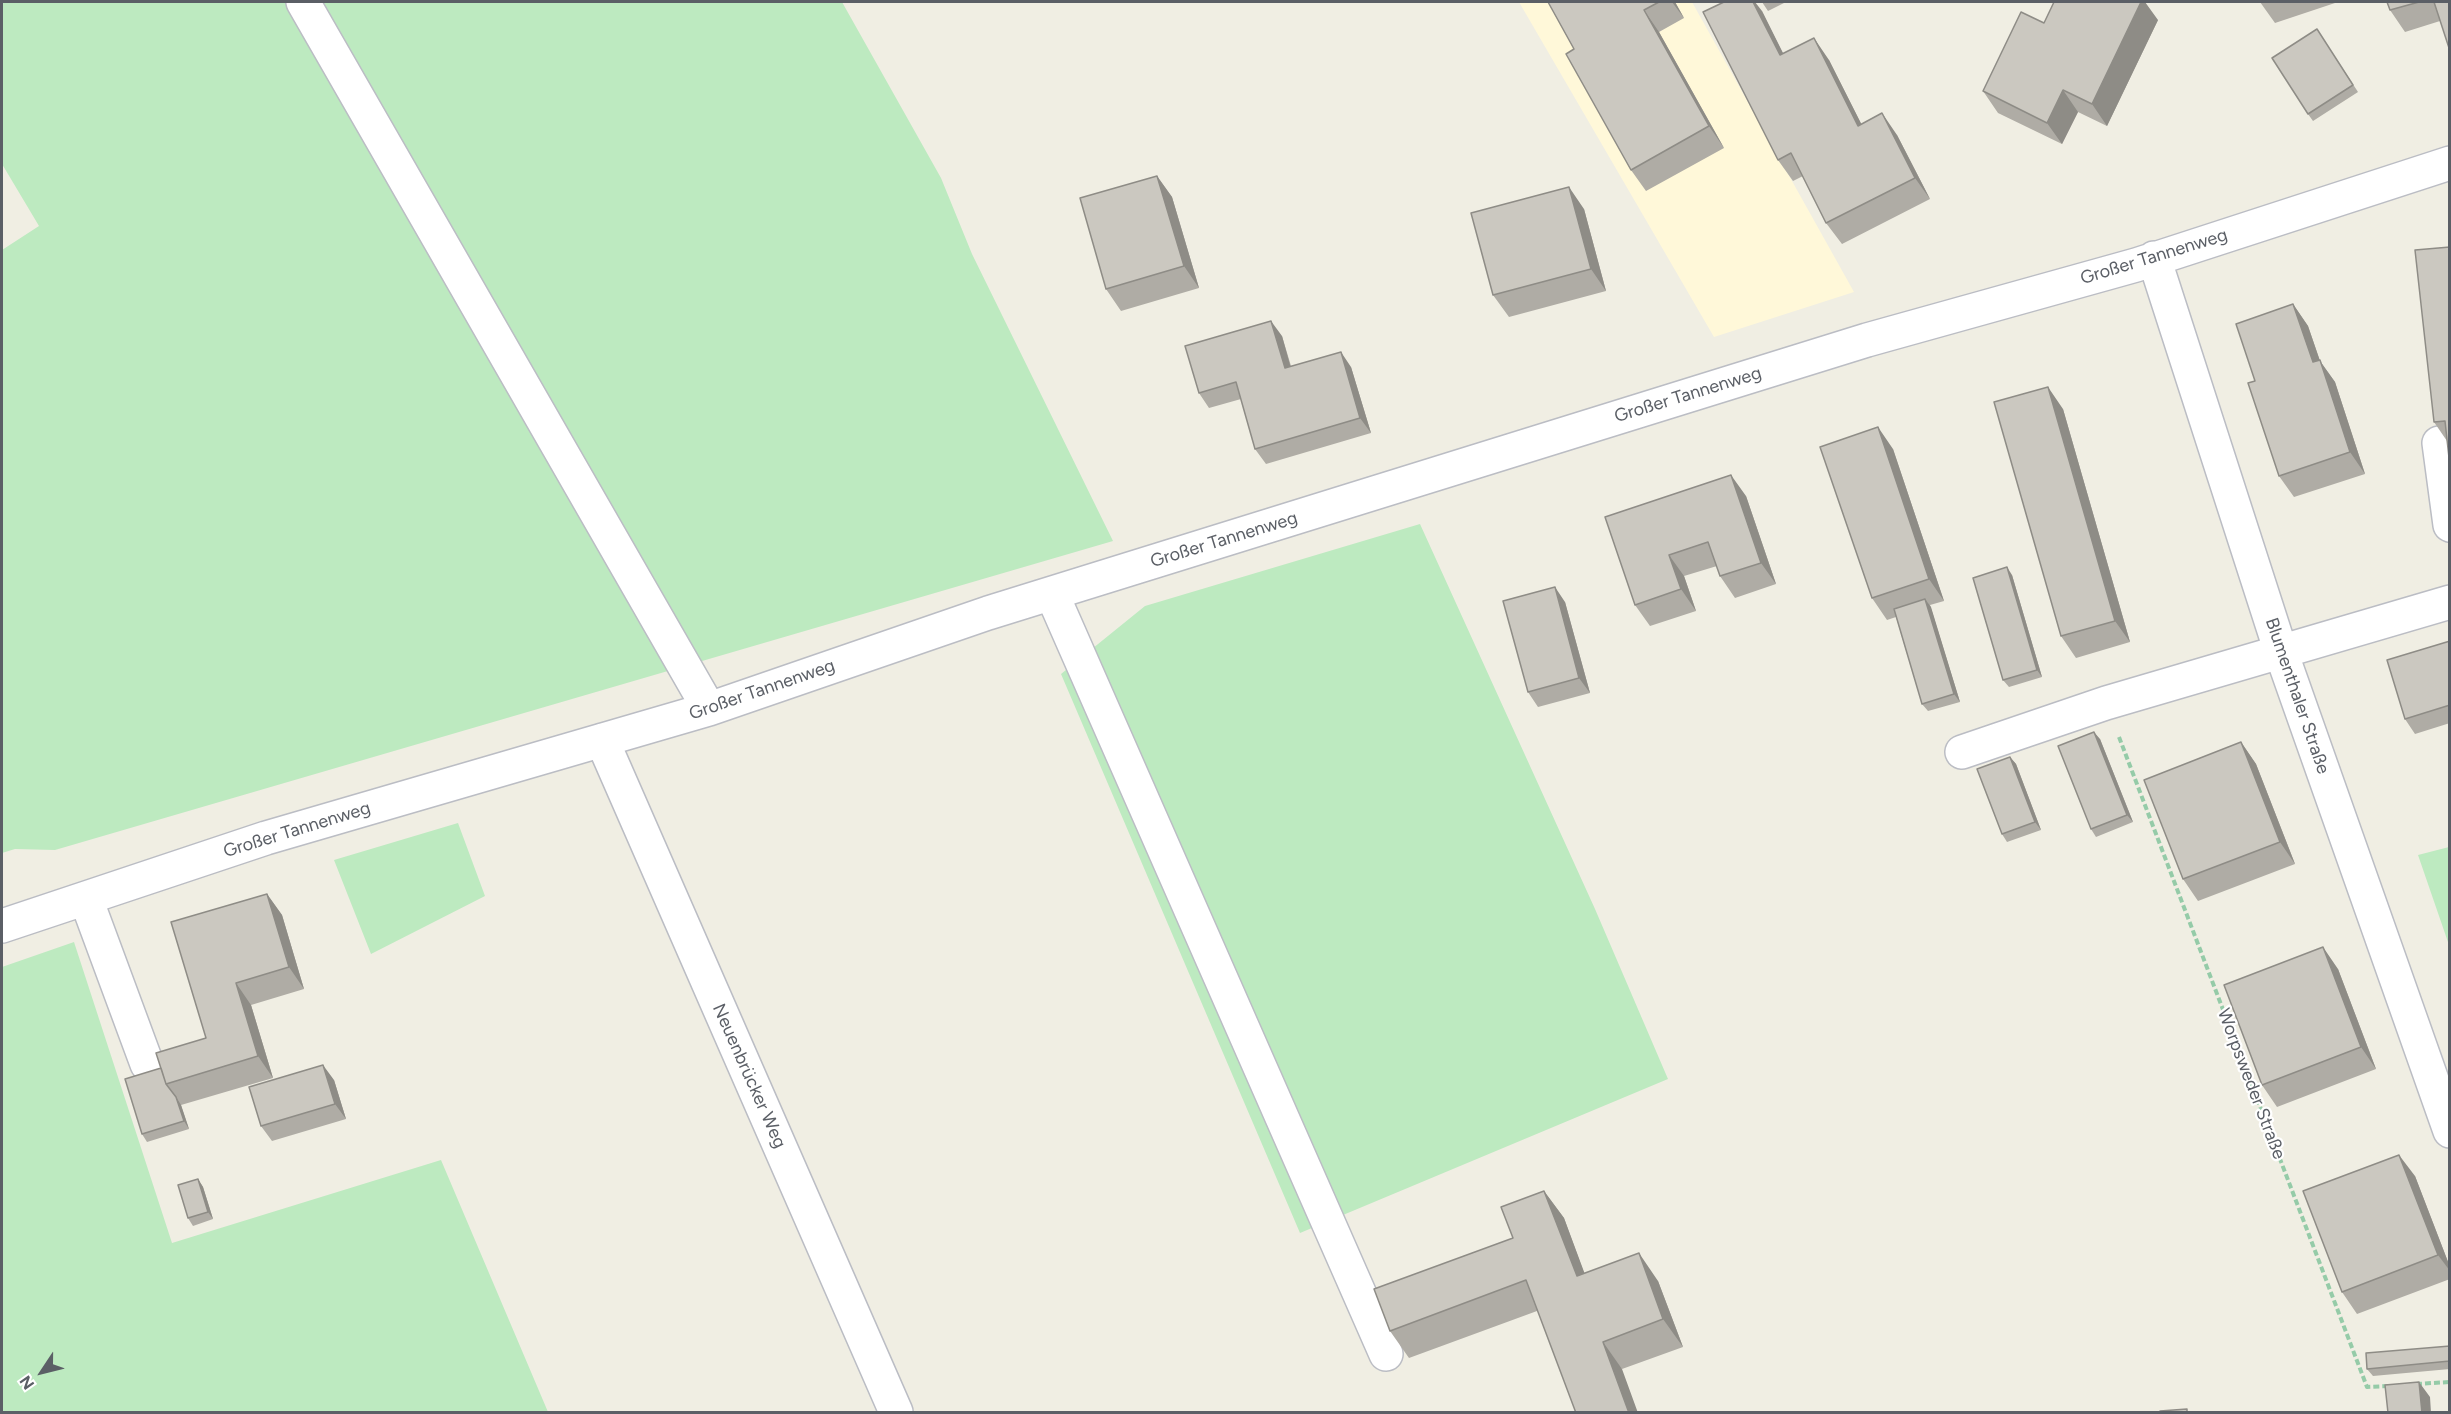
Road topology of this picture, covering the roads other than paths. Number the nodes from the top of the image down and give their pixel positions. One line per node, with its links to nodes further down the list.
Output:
1 (303, 2): 9 (street)
2 (2450, 163): 3 (street, Großer Tannenweg)
3 (2154, 258): 6 (street, Großer Tannenweg); 8 (street, Blumenthaler Straße)
4 (2439, 442): 5 (street)
5 (2450, 525)
6 (1052, 594): 9 (street, Großer Tannenweg); 16 (street)
7 (2450, 602): 8 (street)
8 (2281, 652): 11 (street); 15 (street, Blumenthaler Straße)
9 (709, 709): 10 (street, Großer Tannenweg)
10 (602, 740): 12 (street, Großer Tannenweg); 17 (street, Neuenbrücker Weg)
11 (1962, 752)
12 (86, 899): 13 (street, Großer Tannenweg); 14 (street)
13 (2, 926)
14 (147, 1064)
15 (2450, 1131)
16 (1386, 1354)
17 (896, 1413)

